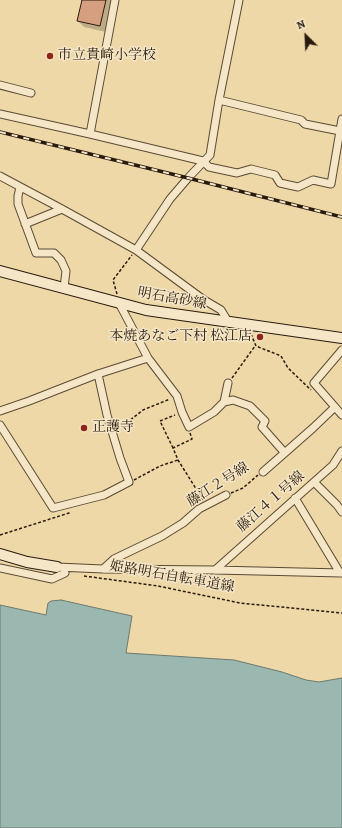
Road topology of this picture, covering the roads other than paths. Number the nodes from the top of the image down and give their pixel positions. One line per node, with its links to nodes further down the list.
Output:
1 (115, 0): 9 (street)
2 (239, 0): 5 (street)
3 (0, 85): 4 (street)
4 (31, 93)
5 (219, 100): 8 (street); 11 (street)
6 (0, 114): 9 (street)
7 (342, 119): 8 (street)
8 (340, 131): 10 (street)
9 (90, 134): 11 (street)
10 (339, 154): 11 (street)
11 (203, 161): 16 (street)
12 (0, 176): 13 (street)
13 (20, 187): 14 (street); 15 (street)
14 (62, 209): 15 (street); 16 (street)
15 (25, 224): 18 (street)
16 (136, 250): 20 (street)
17 (0, 270): 18 (main road, 明石高砂線)
18 (64, 288): 19 (main road, 明石高砂線)
19 (119, 303): 20 (main road, 明石高砂線); 23 (street)
20 (229, 323): 21 (main road, 明石高砂線)
21 (342, 338)
22 (342, 350): 27 (street)
23 (148, 358): 24 (street); 26 (street)
24 (98, 374): 28 (street); 30 (street)
25 (228, 383): 26 (street)
26 (224, 402): 32 (street)
27 (335, 407): 29 (street); 32 (street, 藤江２号線)
28 (0, 411)
29 (342, 415)
30 (0, 425)
31 (342, 451): 34 (street, 藤江４１号線)
32 (284, 452): 33 (street, 藤江２号線)
33 (263, 472)
34 (314, 482): 36 (street, 藤江４１号線); 37 (street)
35 (226, 495): 41 (street, 藤江２号線)
36 (295, 498): 42 (street, 藤江４１号線); 44 (street)
37 (342, 512)
38 (0, 554): 39 (main road)
39 (57, 567): 41 (street)
40 (0, 568): 43 (street)
41 (103, 568): 42 (street)
42 (215, 570): 44 (street)
43 (65, 573)
44 (341, 573)

